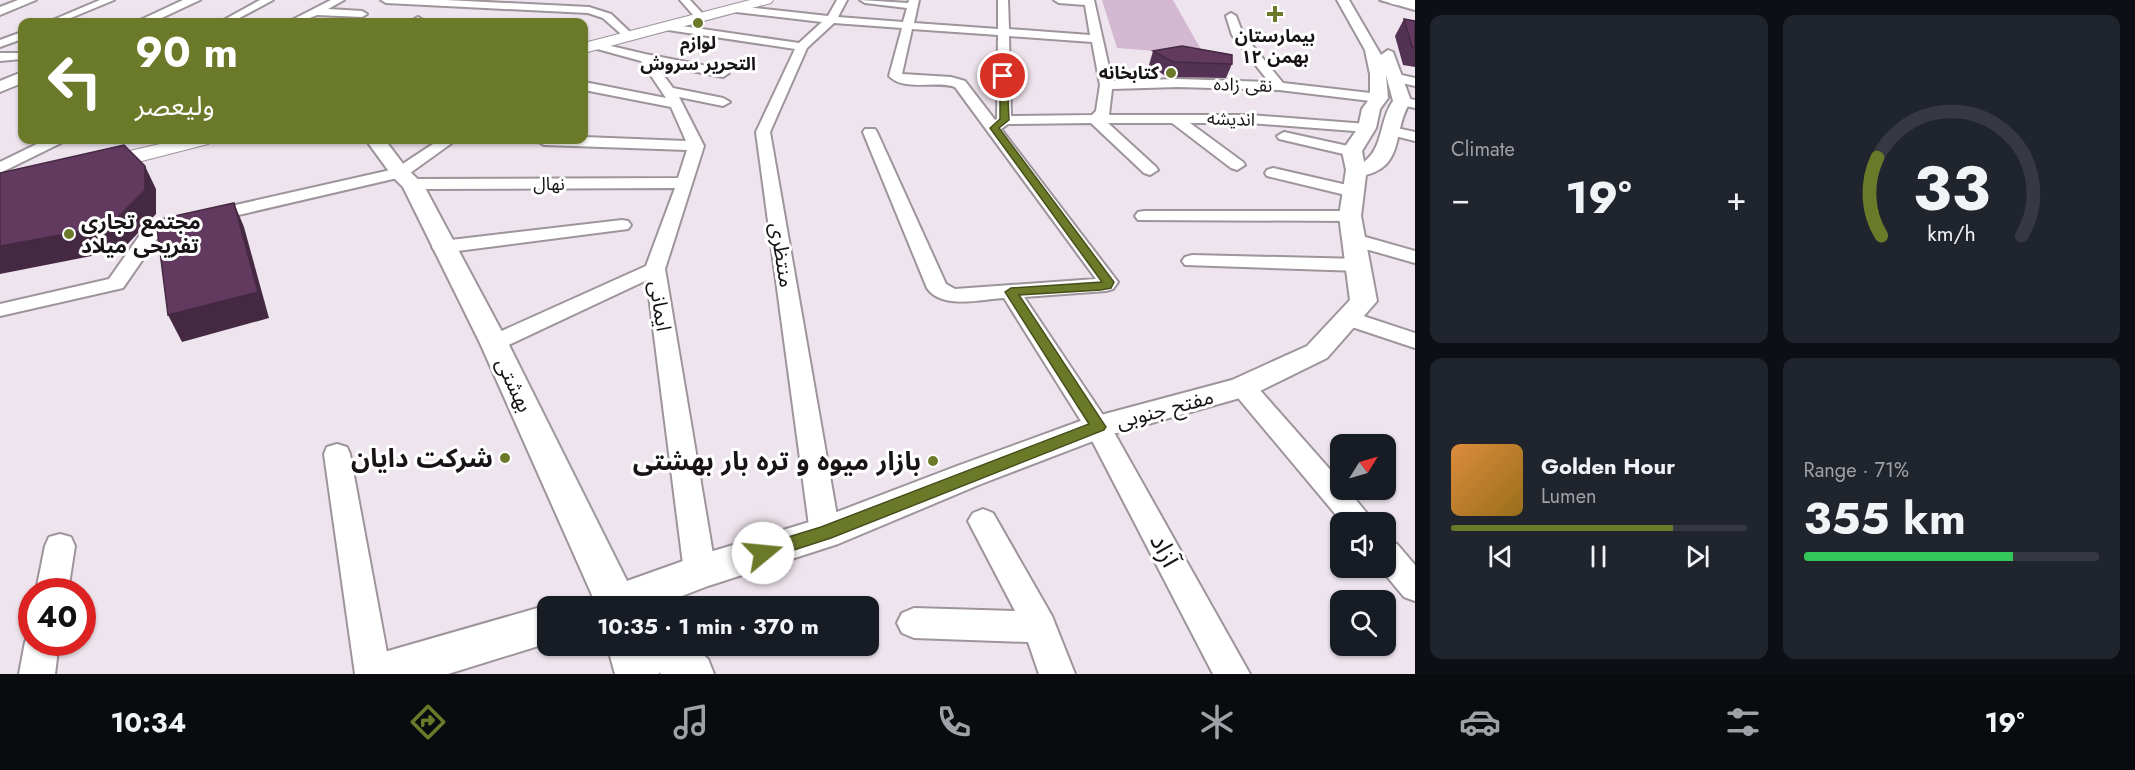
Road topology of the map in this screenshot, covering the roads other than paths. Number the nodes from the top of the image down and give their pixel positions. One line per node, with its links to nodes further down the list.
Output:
1 (30, 0): 23 (street)
2 (109, 0): 28 (street)
3 (194, 0): 29 (street)
4 (268, 0): 30 (street)
5 (339, 0): 24 (street)
6 (386, 0): 22 (street)
7 (604, 0): 22 (street)
8 (685, 0): 26 (street)
9 (766, 0): 20 (main road)
10 (842, 0): 33 (street, منتظری)
11 (865, 0): 19 (street)
12 (1004, 0): 36 (street)
13 (1059, 0): 18 (street)
14 (1343, 0): 45 (street)
15 (1358, 0): 45 (street)
16 (1385, 0): 21 (street)
17 (1392, 0): 21 (main road)
18 (1089, 2): 39 (street)
19 (913, 3): 34 (street)
20 (741, 5): 26 (main road); 33 (street); 35 (main road)
21 (1415, 5)
22 (589, 10): 32 (street); 37 (street)
23 (0, 12)
24 (315, 12): 25 (street); 31 (street)
25 (362, 14)
26 (698, 14): 37 (main road)
27 (1231, 16): 54 (street)
28 (63, 18)
29 (152, 18)
30 (233, 18)
31 (302, 18)
32 (582, 18)
33 (831, 20): 34 (street); 44 (street, منتظری)
34 (909, 26): 36 (street); 65 (street)
35 (668, 27): 41 (main road); 44 (street)
36 (1002, 31): 39 (street); 65 (street)
37 (625, 32): 42 (main road)
38 (18, 37): 40 (street)
39 (1096, 39): 53 (street)
40 (0, 44)
41 (588, 45)
42 (588, 45)
43 (588, 45): 48 (street)
44 (802, 46): 103 (street, منتظری)
45 (1379, 50): 50 (street); 58 (street)
46 (18, 56): 47 (street)
47 (0, 57)
48 (645, 58): 49 (street); 57 (street)
49 (723, 73)
50 (1393, 77): 52 (street); 61 (street)
51 (18, 79): 55 (street)
52 (1415, 82)
53 (1106, 85): 54 (street, نقی زاده); 62 (street)
54 (1279, 86): 58 (street, نقی زاده)
55 (0, 87)
56 (588, 87): 57 (street)
57 (672, 98): 60 (street); 77 (street)
58 (1379, 98): 61 (street); 66 (street)
59 (1207, 101): 63 (street)
60 (723, 102)
61 (1408, 103): 67 (street)
62 (1099, 116): 64 (street, اندیشه); 65 (street, اندیشه); 81 (street)
63 (1207, 118): 64 (street, اندیشه); 66 (street, اندیشه)
64 (1175, 119): 79 (street)
65 (999, 124): 93 (street)
66 (1367, 128): 86 (street)
67 (1392, 131): 70 (street); 86 (street)
68 (870, 132): 93 (street)
69 (1284, 136): 86 (street)
70 (1415, 136)
71 (588, 142): 77 (street)
72 (48, 144): 80 (street)
73 (135, 144): 78 (main road)
74 (178, 144): 78 (main road)
75 (379, 144): 83 (street, بهشتی)
76 (444, 144): 83 (street)
77 (696, 146): 85 (street, ایمانی)
78 (69, 163): 84 (main road)
79 (1237, 165)
80 (0, 168)
81 (1150, 170)
82 (1273, 173): 86 (street)
83 (406, 179): 85 (street, نهال); 89 (street, بهشتی); 94 (street)
84 (7, 182)
85 (685, 183): 92 (street, ایمانی)
86 (1354, 206): 87 (street); 90 (street); 91 (street); 95 (street, مفتح جنوبی)
87 (1144, 216)
88 (622, 225): 89 (street)
89 (442, 247): 97 (street, بهشتی)
90 (1415, 256)
91 (1192, 261)
92 (655, 269): 97 (street); 106 (street, ایمانی)
93 (1011, 292): 99 (street, آزاد)
94 (0, 310)
95 (1348, 318): 96 (street); 98 (street, مفتح جنوبی)
96 (1415, 341)
97 (494, 343): 109 (street, بهشتی)
98 (1244, 387): 99 (street, مفتح جنوبی); 101 (street)
99 (1098, 427): 103 (street, مفتح جنوبی); 123 (street, آزاد)
100 (337, 454): 118 (street)
101 (1350, 512)
102 (983, 521): 113 (street)
103 (825, 533): 106 (street, مفتح جنوبی)
104 (60, 546): 107 (street)
105 (1396, 565): 108 (street)
106 (700, 572): 110 (street, مفتح جنوبی)
107 (54, 578)
108 (1415, 587)
109 (612, 596)
110 (639, 596)
111 (914, 623): 113 (street)
112 (537, 627): 119 (street)
113 (1040, 627): 122 (street)
114 (40, 656): 117 (street)
115 (632, 656): 120 (street)
116 (673, 656): 121 (street)
117 (37, 674)
118 (373, 674)
119 (381, 674)
120 (637, 674)
121 (692, 674)
122 (1057, 674)
123 (1232, 674)

